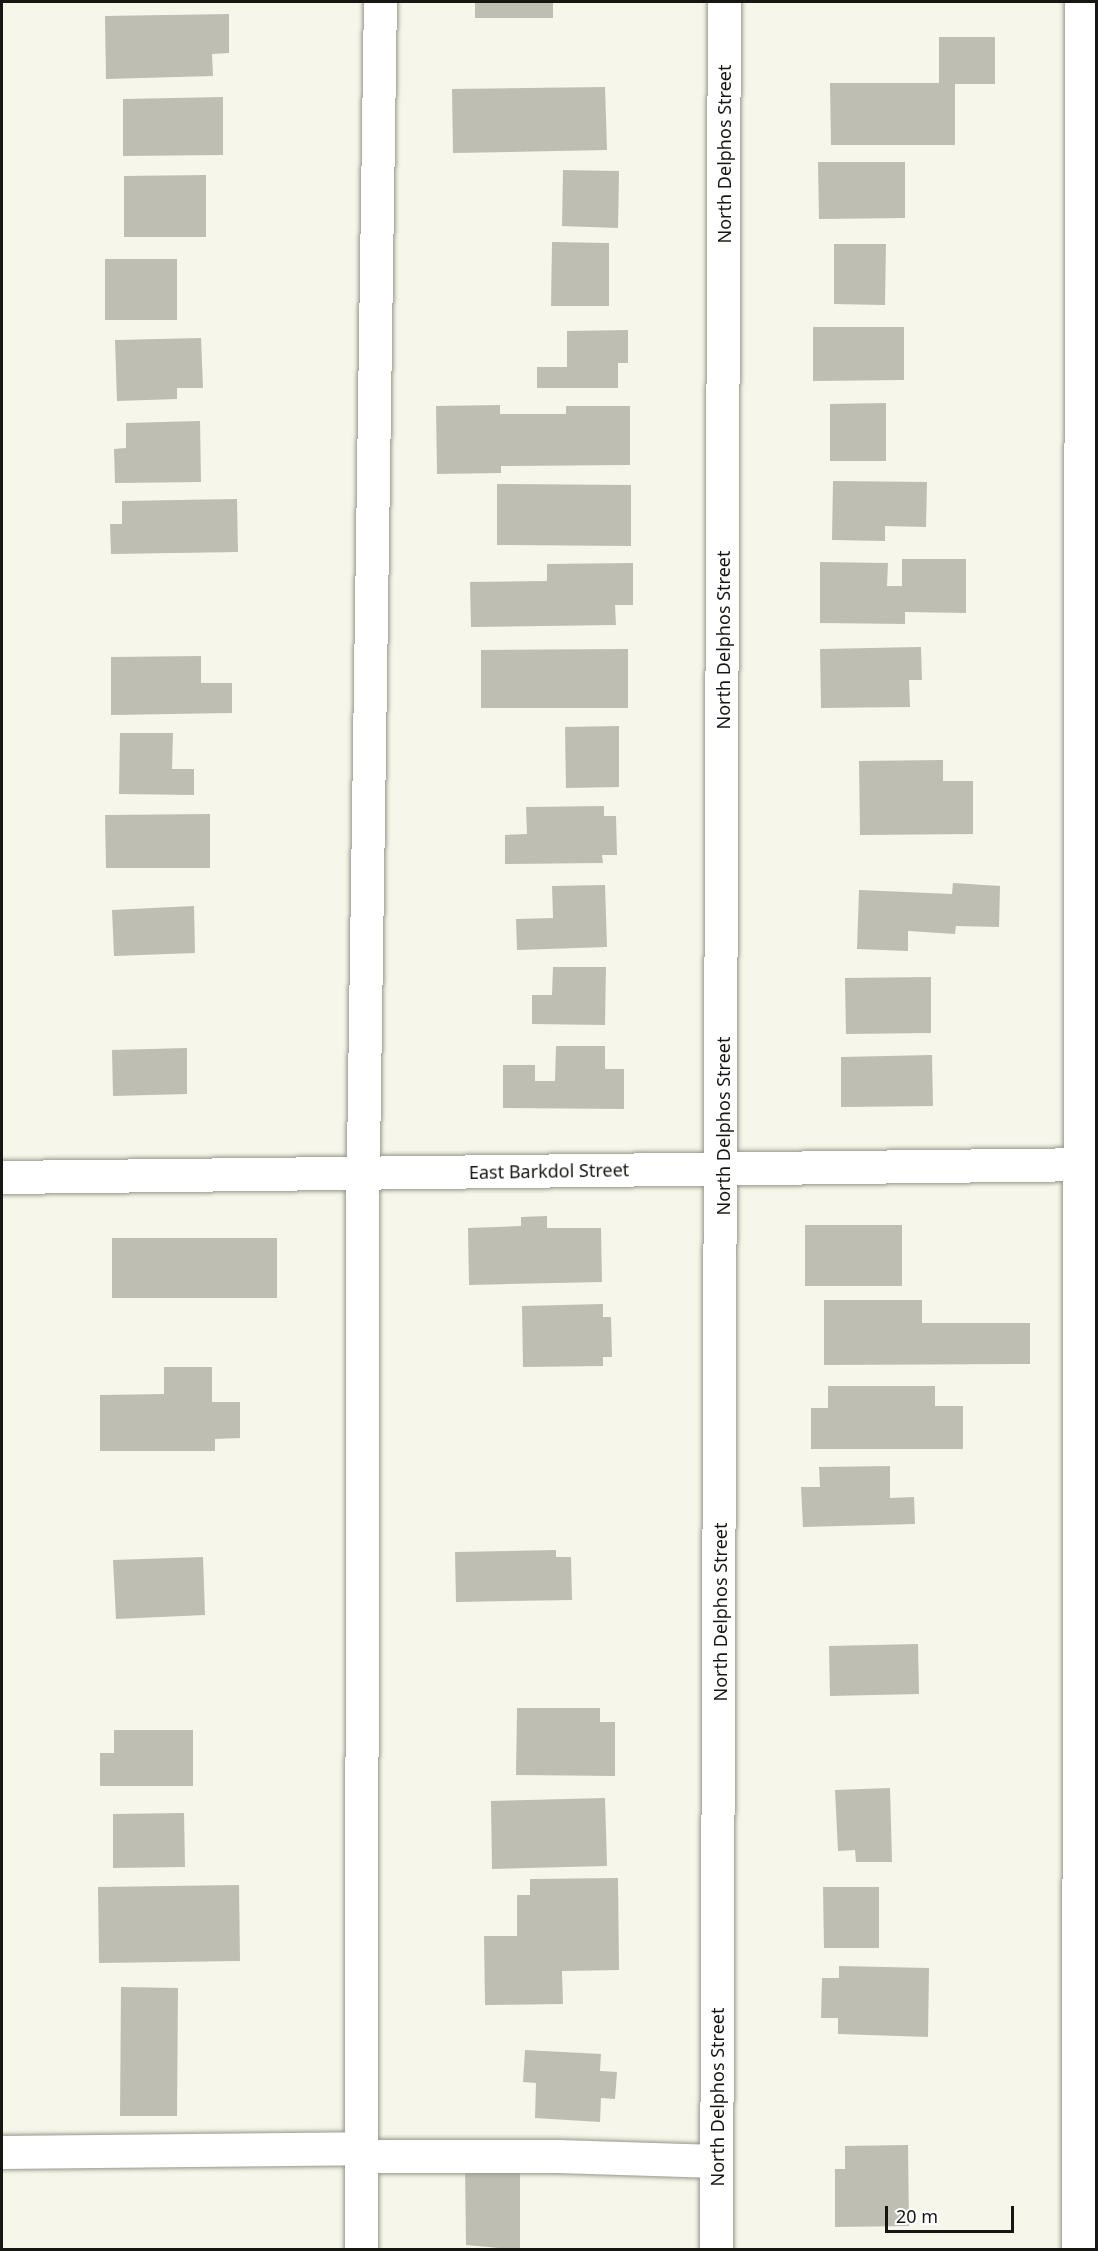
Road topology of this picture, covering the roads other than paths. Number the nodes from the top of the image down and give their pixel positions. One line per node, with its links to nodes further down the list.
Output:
1 (381, 2): 6 (street)
2 (724, 2): 5 (street, North Delphos Street)
3 (1081, 2): 4 (street)
4 (1088, 1164): 5 (street, East Barkdol Street); 13 (street)
5 (723, 1169): 6 (street, East Barkdol Street); 10 (street, North Delphos Street)
6 (365, 1173): 7 (street, East Barkdol Street); 9 (street)
7 (2, 1177)
8 (2, 2152): 9 (street)
9 (360, 2152): 10 (street); 11 (street)
10 (716, 2161): 12 (street, North Delphos Street)
11 (361, 2250)
12 (716, 2250)
13 (1078, 2250)

